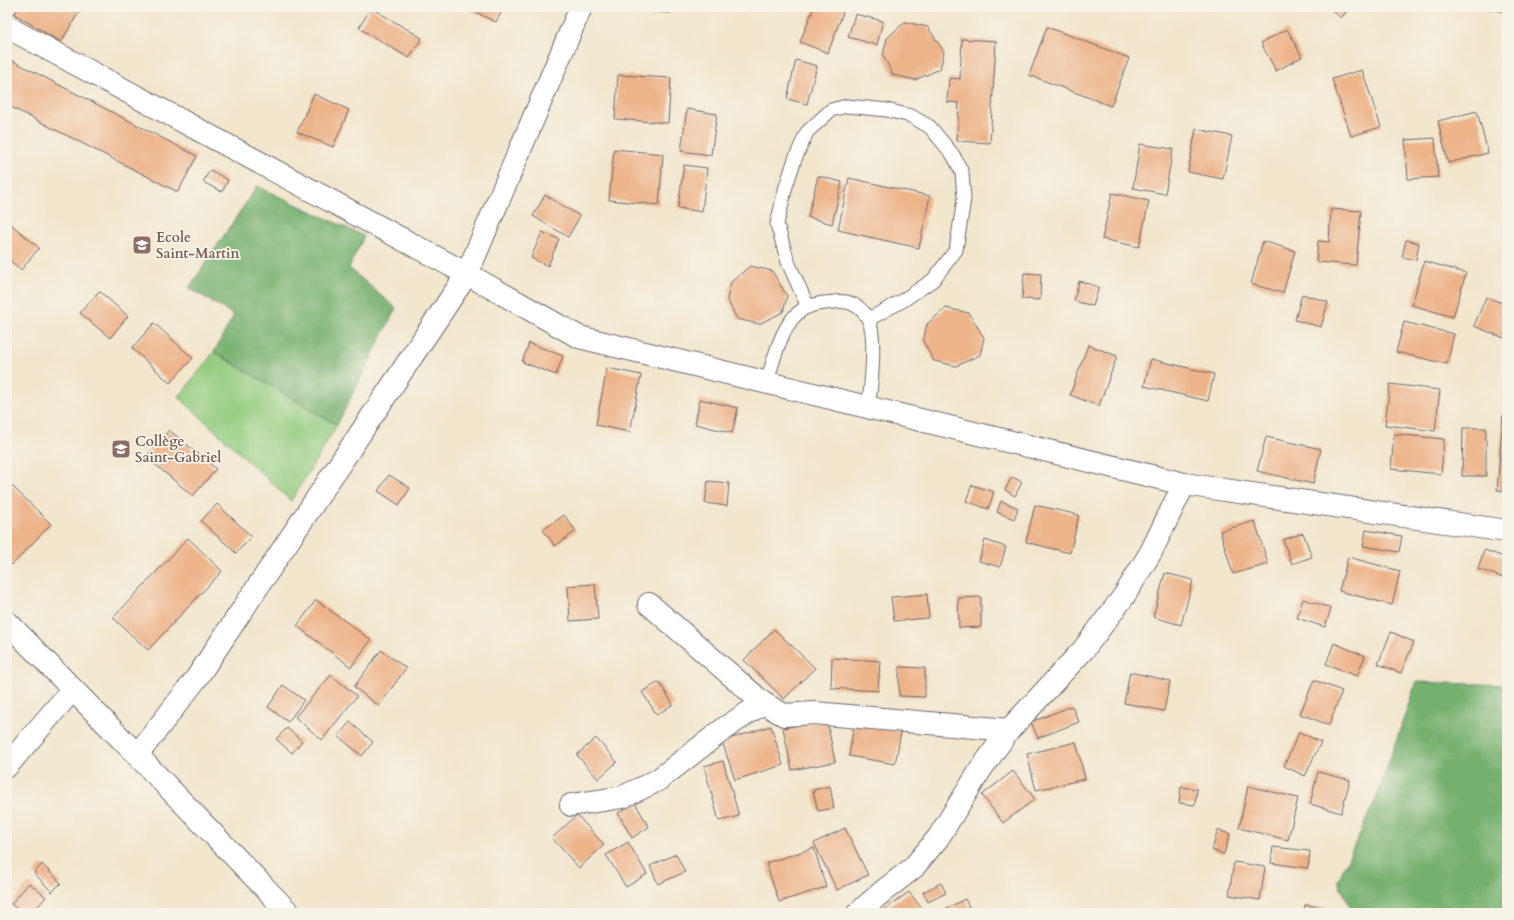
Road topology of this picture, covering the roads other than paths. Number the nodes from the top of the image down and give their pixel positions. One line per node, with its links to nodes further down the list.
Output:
1 (581, 7): 3 (street)
2 (7, 27): 3 (street)
3 (467, 274): 6 (street); 15 (street)
4 (808, 307): 5 (lane); 5 (lane); 6 (lane)
5 (869, 319): 7 (lane)
6 (766, 382): 7 (street)
7 (868, 407): 8 (street)
8 (1184, 484): 9 (street); 14 (street)
9 (1507, 531)
10 (649, 604): 13 (street)
11 (7, 622): 12 (street)
12 (72, 690): 15 (street); 16 (street)
13 (763, 703): 14 (street); 17 (street)
14 (1009, 730): 19 (street)
15 (136, 754): 18 (street)
16 (7, 766)
17 (571, 805)
18 (289, 913)
19 (858, 913)

